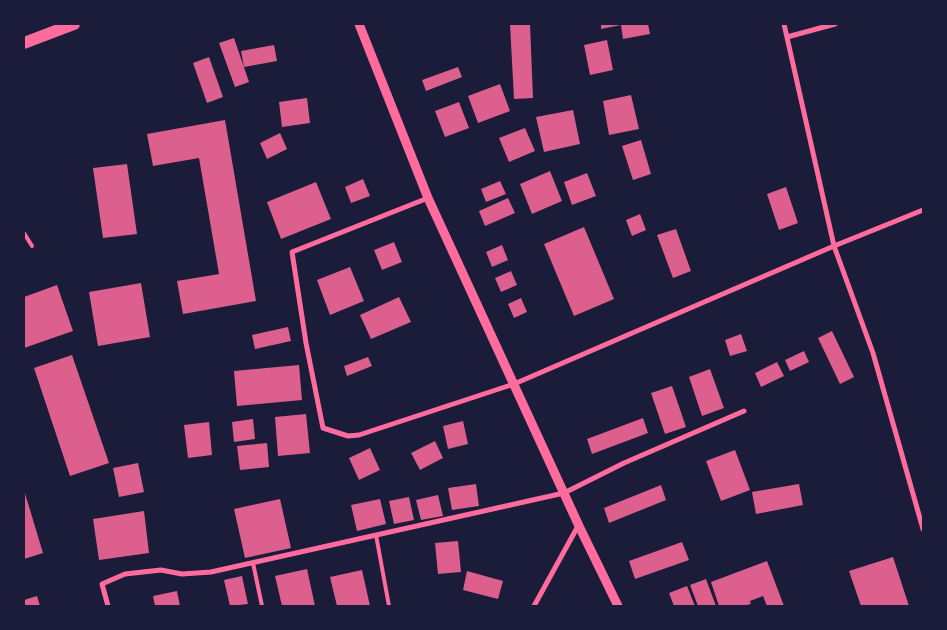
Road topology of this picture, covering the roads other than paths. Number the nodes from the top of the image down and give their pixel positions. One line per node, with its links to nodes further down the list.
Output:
1 (74, 24): 6 (main road)
2 (359, 24): 7 (street)
3 (784, 24): 5 (street)
4 (835, 24): 5 (street)
5 (787, 36): 11 (street)
6 (24, 44)
7 (428, 198): 12 (street); 12 (street)
8 (923, 210): 11 (street)
9 (24, 233): 10 (lane)
10 (32, 246)
11 (834, 246): 12 (street); 16 (street)
12 (514, 384): 14 (street)
13 (744, 411): 14 (street)
14 (564, 493): 15 (street); 17 (street)
15 (579, 526): 22 (street); 23 (street)
16 (923, 530)
17 (376, 535): 18 (street); 21 (lane)
18 (253, 563): 19 (street); 20 (lane)
19 (108, 606)
20 (262, 606)
21 (389, 606)
22 (534, 606)
23 (618, 606)

